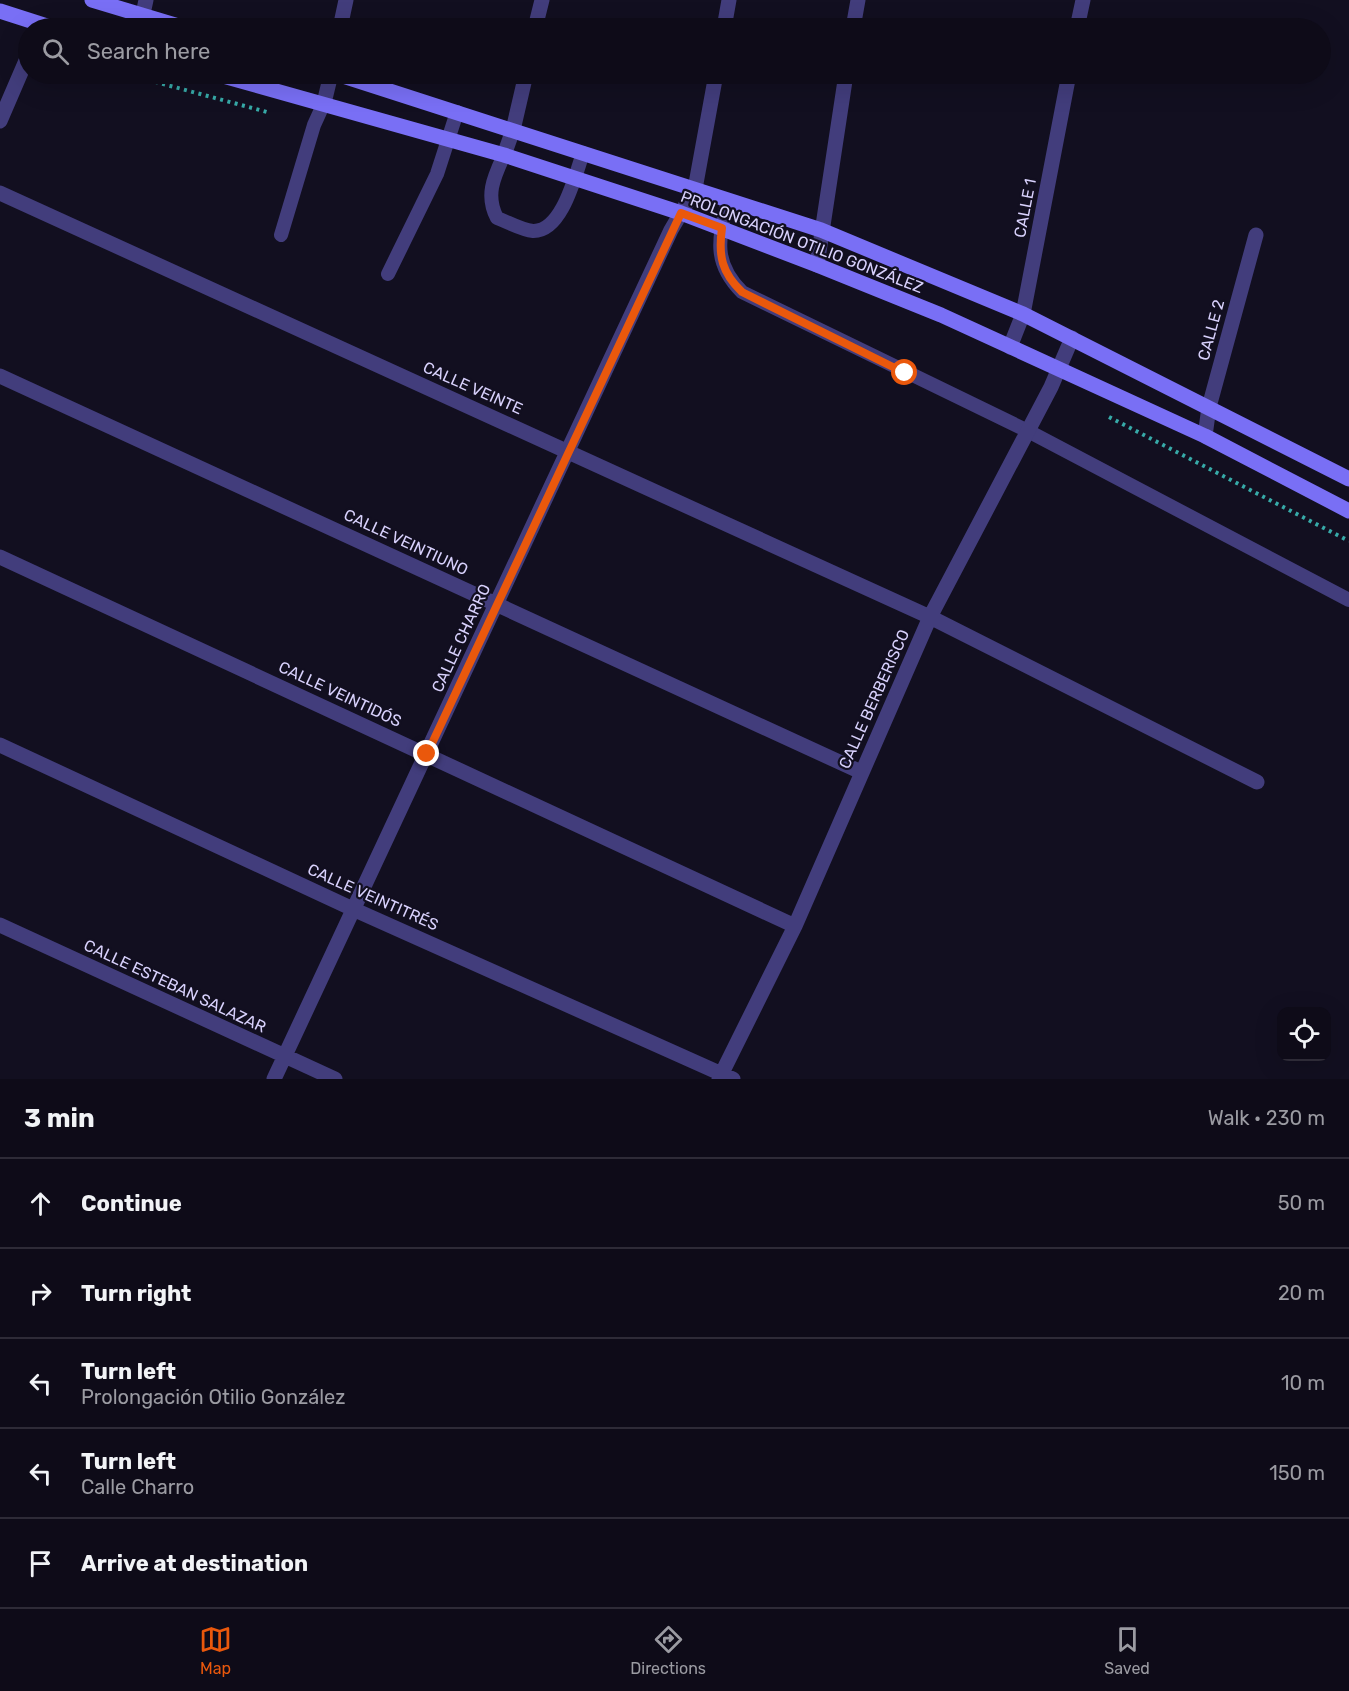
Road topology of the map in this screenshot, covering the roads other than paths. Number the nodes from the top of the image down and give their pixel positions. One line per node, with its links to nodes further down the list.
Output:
1 (92, 0): 10 (main road)
2 (146, 0): 11 (street)
3 (346, 0): 12 (street)
4 (542, 0): 13 (street)
5 (729, 0): 14 (street)
6 (858, 0): 15 (street)
7 (1083, 0): 16 (street)
8 (0, 11): 9 (main road)
9 (19, 18)
10 (132, 18)
11 (142, 18)
12 (342, 18)
13 (538, 18)
14 (726, 18)
15 (855, 18)
16 (1079, 18)
17 (18, 79): 27 (street)
18 (253, 84): 25 (main road, PROLONGACIÓN OTILIO GONZÁLEZ)
19 (329, 84): 25 (street)
20 (368, 84): 26 (main road, PROLONGACIÓN OTILIO GONZÁLEZ)
21 (523, 84): 28 (street)
22 (714, 84): 33 (street, CALLE CHARRO)
23 (844, 84): 38 (street)
24 (1067, 84): 43 (street, CALLE 1)
25 (324, 103): 29 (main road, PROLONGACIÓN OTILIO GONZÁLEZ); 39 (lane)
26 (456, 112): 28 (main road, PROLONGACIÓN OTILIO GONZÁLEZ); 29 (lane)
27 (0, 121)
28 (513, 130): 30 (main road, PROLONGACIÓN OTILIO GONZÁLEZ); 31 (street)
29 (449, 139): 31 (main road, PROLONGACIÓN OTILIO GONZÁLEZ); 42 (lane)
30 (583, 153): 32 (lane); 33 (main road, PROLONGACIÓN OTILIO GONZÁLEZ)
31 (504, 155): 32 (main road, PROLONGACIÓN OTILIO GONZÁLEZ); 32 (lane)
32 (574, 178): 36 (main road, PROLONGACIÓN OTILIO GONZÁLEZ)
33 (695, 189): 35 (main road, PROLONGACIÓN OTILIO GONZÁLEZ); 36 (street, CALLE CHARRO)
34 (0, 193): 51 (street, CALLE VEINTE)
35 (728, 200): 37 (lane); 38 (main road, PROLONGACIÓN OTILIO GONZÁLEZ)
36 (681, 213): 37 (main road, PROLONGACIÓN OTILIO GONZÁLEZ); 51 (street, CALLE CHARRO)
37 (722, 228): 41 (main road, PROLONGACIÓN OTILIO GONZÁLEZ); 49 (lane)
38 (821, 231): 41 (street); 43 (main road, PROLONGACIÓN OTILIO GONZÁLEZ)
39 (281, 235)
40 (1256, 235): 48 (street, CALLE 2)
41 (817, 265): 45 (main road, PROLONGACIÓN OTILIO GONZÁLEZ)
42 (388, 274)
43 (1023, 314): 44 (main road, PROLONGACIÓN OTILIO GONZÁLEZ); 45 (street, CALLE 1)
44 (1072, 338): 46 (street, CALLE BERBERISCO); 48 (main road, PROLONGACIÓN OTILIO GONZÁLEZ)
45 (1010, 347): 46 (main road, PROLONGACIÓN OTILIO GONZÁLEZ)
46 (1056, 369): 49 (street, CALLE BERBERISCO); 50 (main road, PROLONGACIÓN OTILIO GONZÁLEZ)
47 (0, 376): 56 (street, CALLE VEINTIUNO)
48 (1209, 406): 50 (street, CALLE 2); 52 (main road, PROLONGACIÓN OTILIO GONZÁLEZ)
49 (1028, 431): 55 (lane); 57 (street, CALLE BERBERISCO)
50 (1205, 436): 53 (main road, PROLONGACIÓN OTILIO GONZÁLEZ)
51 (567, 451): 56 (street, CALLE CHARRO); 57 (street, CALLE VEINTE)
52 (1349, 479)
53 (1349, 511)
54 (0, 557): 59 (street, CALLE VEINTIDÓS)
55 (1349, 600)
56 (498, 604): 59 (street, CALLE CHARRO); 60 (street, CALLE VEINTIUNO)
57 (930, 618): 60 (street, CALLE BERBERISCO); 61 (street, CALLE VEINTE)
58 (0, 745): 62 (street, CALLE VEINTITRÉS)
59 (427, 754): 62 (street, CALLE CHARRO); 64 (street, CALLE VEINTIDÓS)
60 (861, 772): 64 (street, CALLE BERBERISCO)
61 (1257, 782)
62 (355, 910): 65 (street, CALLE CHARRO); 66 (street, CALLE VEINTITRÉS)
63 (0, 925): 65 (street, CALLE ESTEBAN SALAZAR)
64 (795, 926): 66 (street, CALLE BERBERISCO)
65 (285, 1056): 67 (street, CALLE CHARRO); 68 (street, CALLE ESTEBAN SALAZAR)
66 (724, 1077)
67 (274, 1079)
68 (335, 1079)

